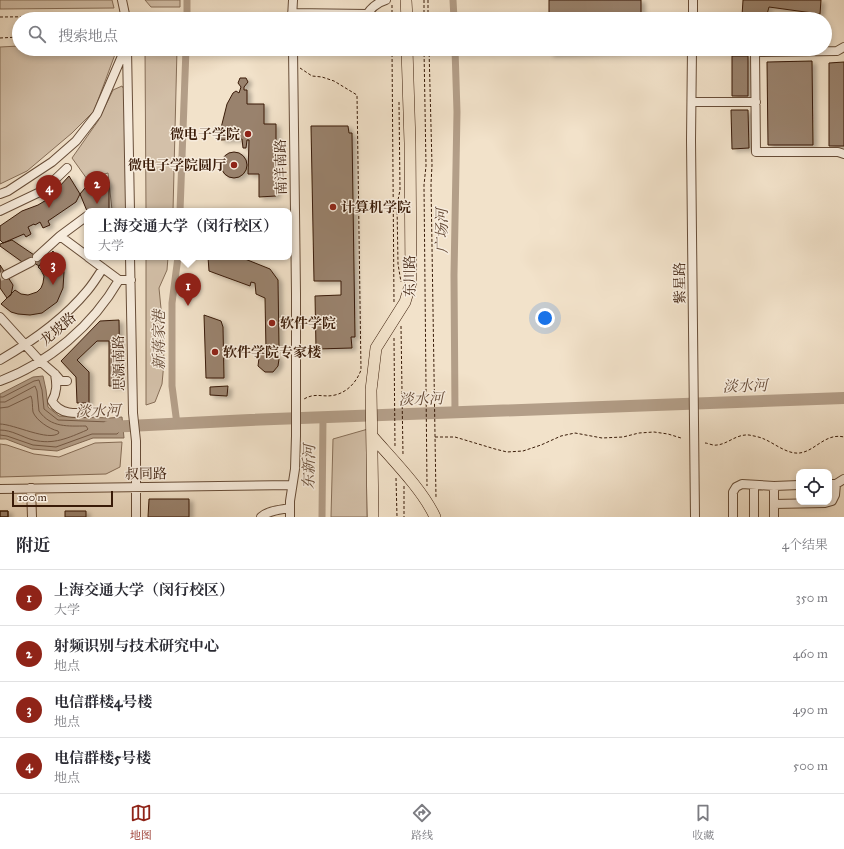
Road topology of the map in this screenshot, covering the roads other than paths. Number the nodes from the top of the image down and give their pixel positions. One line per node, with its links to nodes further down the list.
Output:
1 (122, 0): 6 (street)
2 (293, 0): 7 (street)
3 (386, 0): 8 (street)
4 (406, 0): 9 (main road)
5 (693, 0): 10 (street)
6 (125, 12)
7 (292, 12)
8 (368, 12)
9 (407, 12)
10 (693, 12)
11 (844, 47): 12 (street)
12 (832, 51)
13 (123, 56): 23 (street)
14 (126, 56): 24 (street)
15 (293, 56): 46 (street, 南洋南路)
16 (407, 56): 43 (main road, 东川路)
17 (692, 56): 19 (street, 紫星路)
18 (755, 56): 20 (street)
19 (692, 102): 20 (street); 63 (street, 紫星路)
20 (756, 102): 21 (street)
21 (844, 154)
22 (67, 168): 25 (street)
23 (0, 194)
24 (130, 208)
25 (0, 212)
26 (84, 218): 27 (street)
27 (60, 236): 28 (street); 32 (street)
28 (84, 254)
29 (92, 260): 31 (street)
30 (130, 260): 34 (street, 思源南路)
31 (104, 268): 33 (street); 36 (street)
32 (6, 274)
33 (118, 280): 34 (street); 38 (street, 龙坡路)
34 (131, 280): 50 (street, 思源南路)
35 (0, 317): 36 (street)
36 (26, 345): 37 (street); 38 (street)
37 (0, 360)
38 (40, 361): 39 (street); 40 (street, 龙坡路)
39 (55, 374): 41 (street); 42 (street)
40 (0, 381)
41 (67, 381)
42 (96, 412)
43 (372, 436): 61 (main road, 东川路); 62 (main road)
44 (844, 479): 45 (street)
45 (832, 484): 53 (street)
46 (292, 485): 50 (street, 叔同路); 56 (street)
47 (754, 485): 49 (street); 64 (street); 65 (street)
48 (796, 485): 49 (street)
49 (774, 486): 54 (street)
50 (137, 487): 51 (street, 叔同路); 58 (street, 思源南路)
51 (32, 488): 52 (street, 叔同路); 57 (street)
52 (0, 489)
53 (832, 501)
54 (774, 504): 55 (street); 66 (street)
55 (796, 504)
56 (290, 508): 59 (street); 60 (street)
57 (32, 517)
58 (136, 517)
59 (261, 517)
60 (290, 517)
61 (373, 517)
62 (435, 517)
63 (695, 517)
64 (733, 517)
65 (754, 517)
66 (774, 517)

